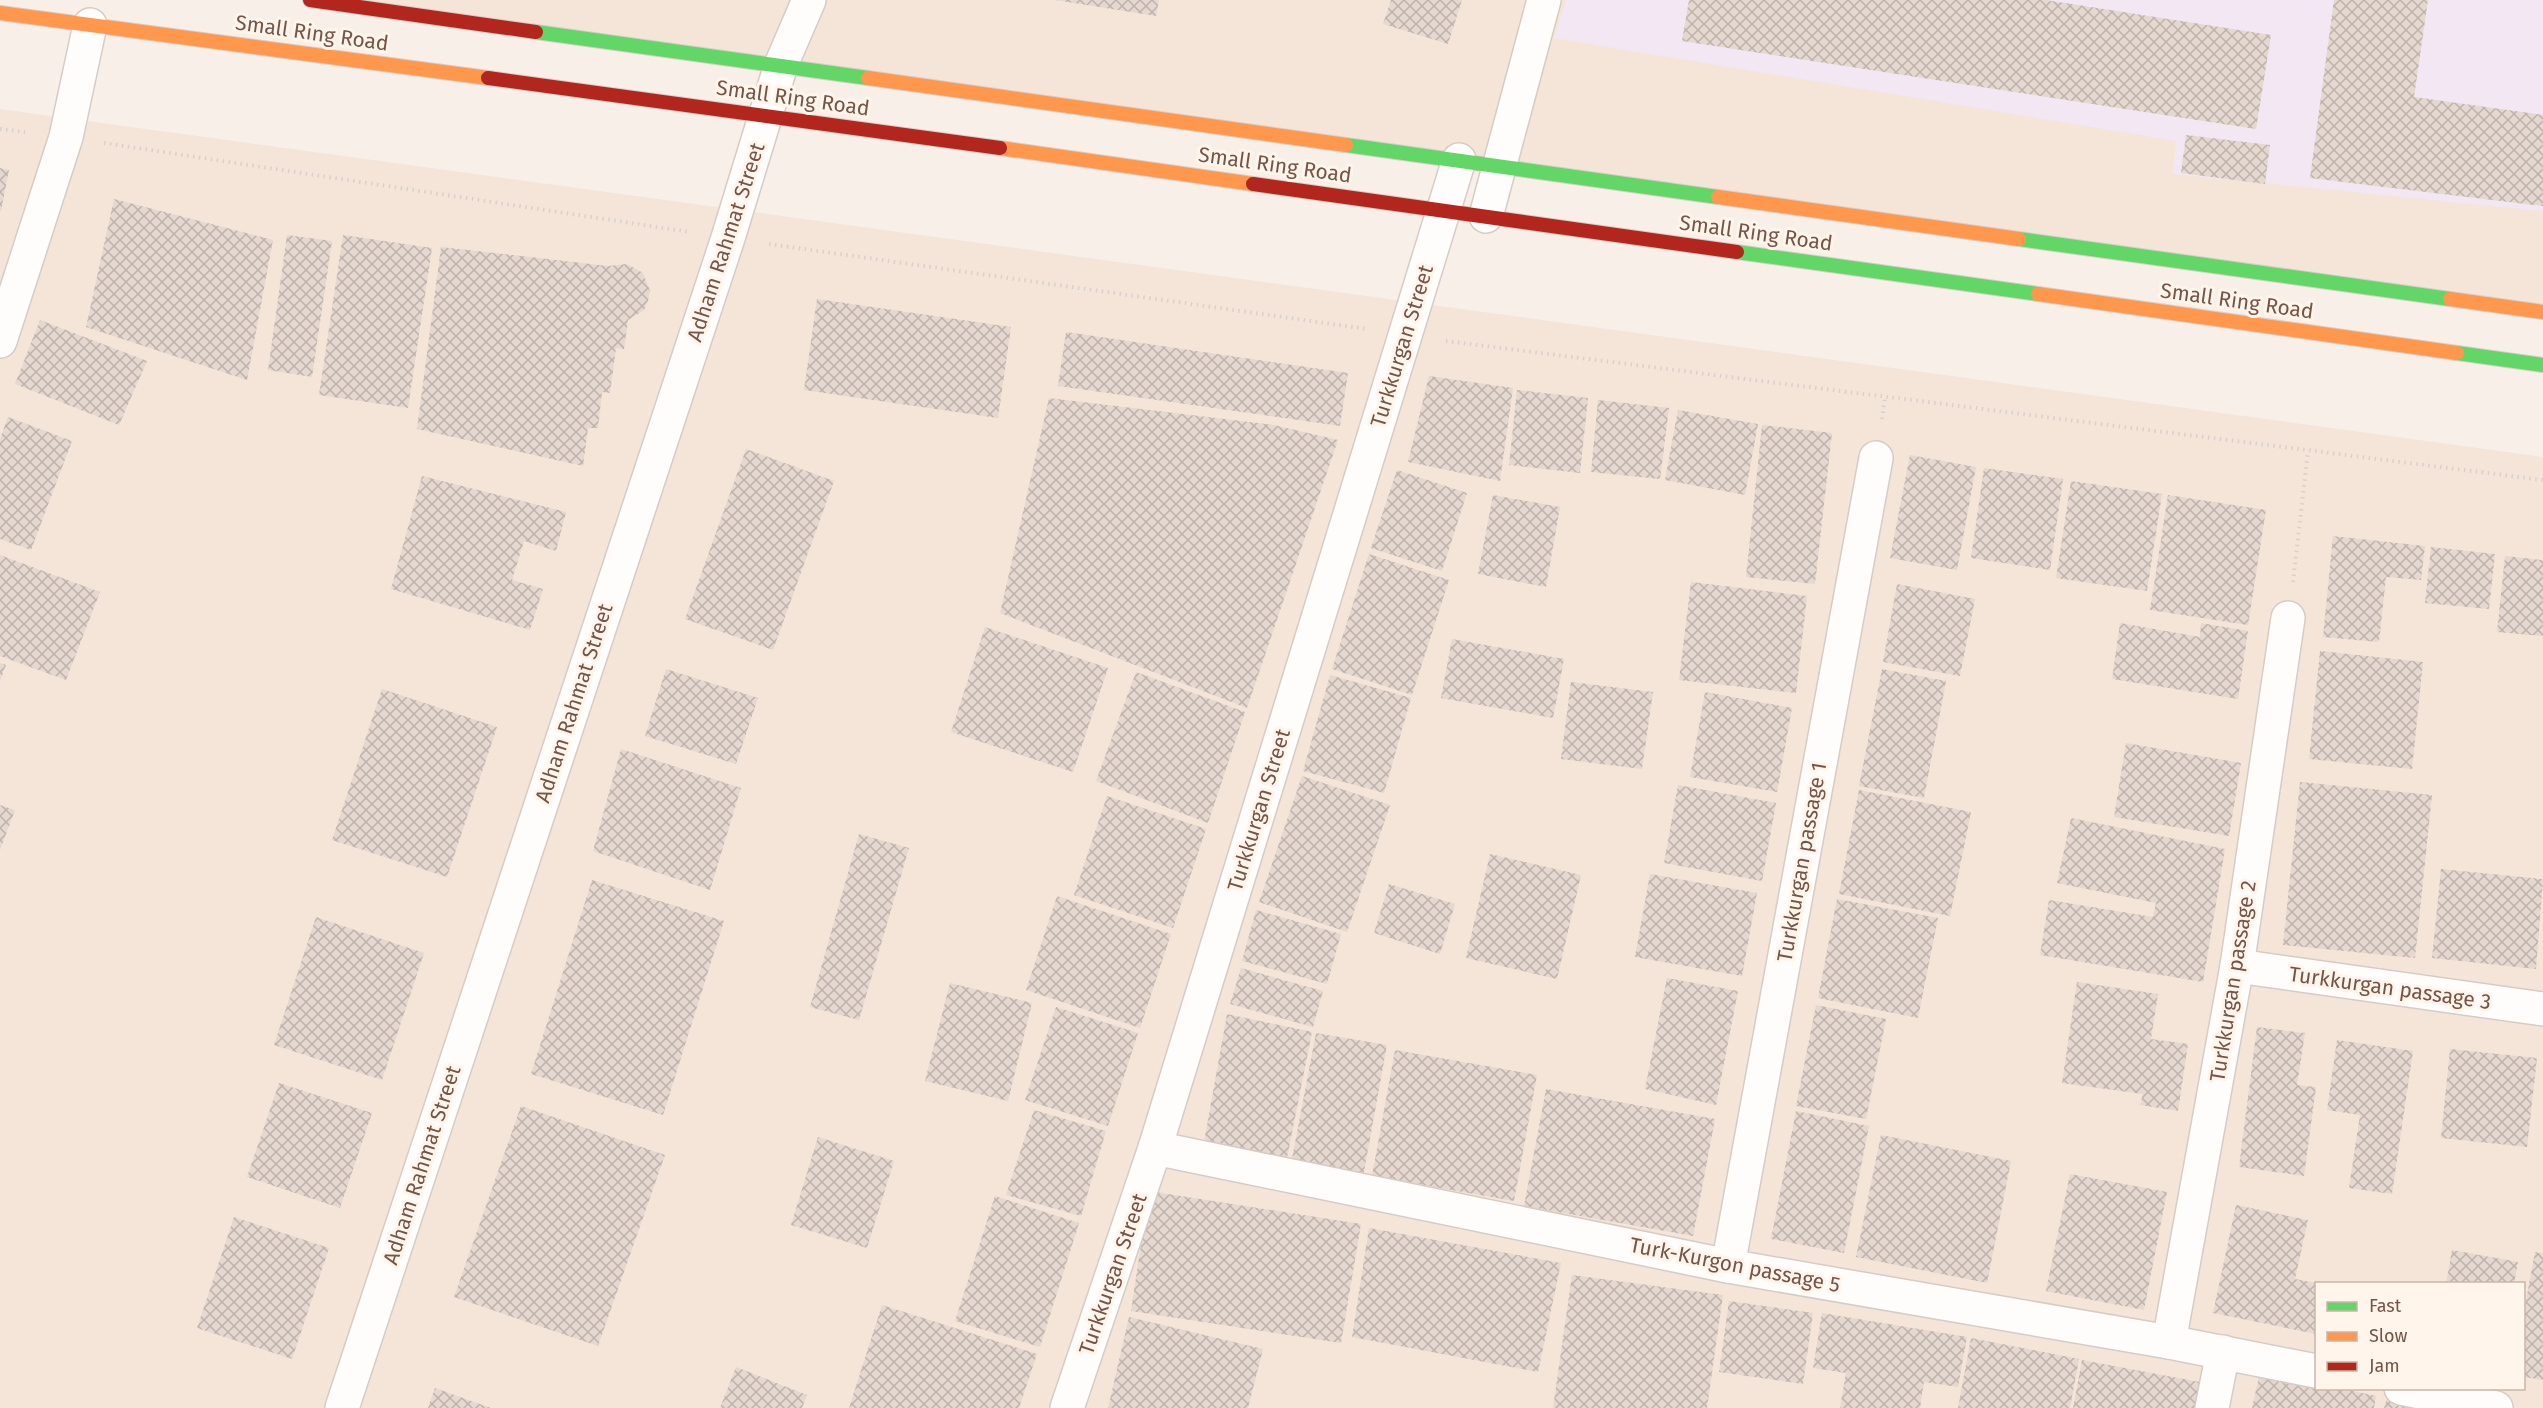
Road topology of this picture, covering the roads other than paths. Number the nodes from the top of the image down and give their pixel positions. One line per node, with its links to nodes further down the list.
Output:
1 (310, 0): 6 (highway, Small Ring Road)
2 (809, 0): 6 (street, Adham Rahmat Street)
3 (1544, 0): 9 (street)
4 (0, 13): 5 (highway, Small Ring Road)
5 (90, 25): 7 (highway, Small Ring Road); 13 (street)
6 (781, 65): 7 (street, Adham Rahmat Street); 8 (highway, Small Ring Road)
7 (766, 115): 10 (highway, Small Ring Road); 25 (street, Adham Rahmat Street)
8 (1459, 160): 9 (highway, Small Ring Road); 10 (street, Turkkurgan Street)
9 (1499, 165): 10 (street); 11 (street); 12 (highway, Small Ring Road)
10 (1443, 210): 11 (highway, Small Ring Road); 19 (street, Turkkurgan Street)
11 (1486, 216): 14 (highway, Small Ring Road)
12 (2543, 312)
13 (0, 341)
14 (2543, 365)
15 (1876, 458): 20 (street, Turkkurgan passage 1)
16 (2288, 618): 17 (street, Turkkurgan passage 2)
17 (2237, 966): 18 (street, Turkkurgan passage 3); 21 (street, Turkkurgan passage 2)
18 (2543, 1009)
19 (1155, 1148): 20 (street, Turk-Kurgon passage 5); 26 (street, Turkkurgan Street)
20 (1728, 1266): 21 (street, Turk-Kurgon passage 5)
21 (2169, 1342): 22 (street, Turk-Kurgon passage 5)
22 (2223, 1352): 23 (street, Turk-Kurgon passage 5); 27 (street)
23 (2315, 1371)
24 (2406, 1390): 28 (street)
25 (342, 1408)
26 (1067, 1408)
27 (2212, 1408)
28 (2496, 1408)

